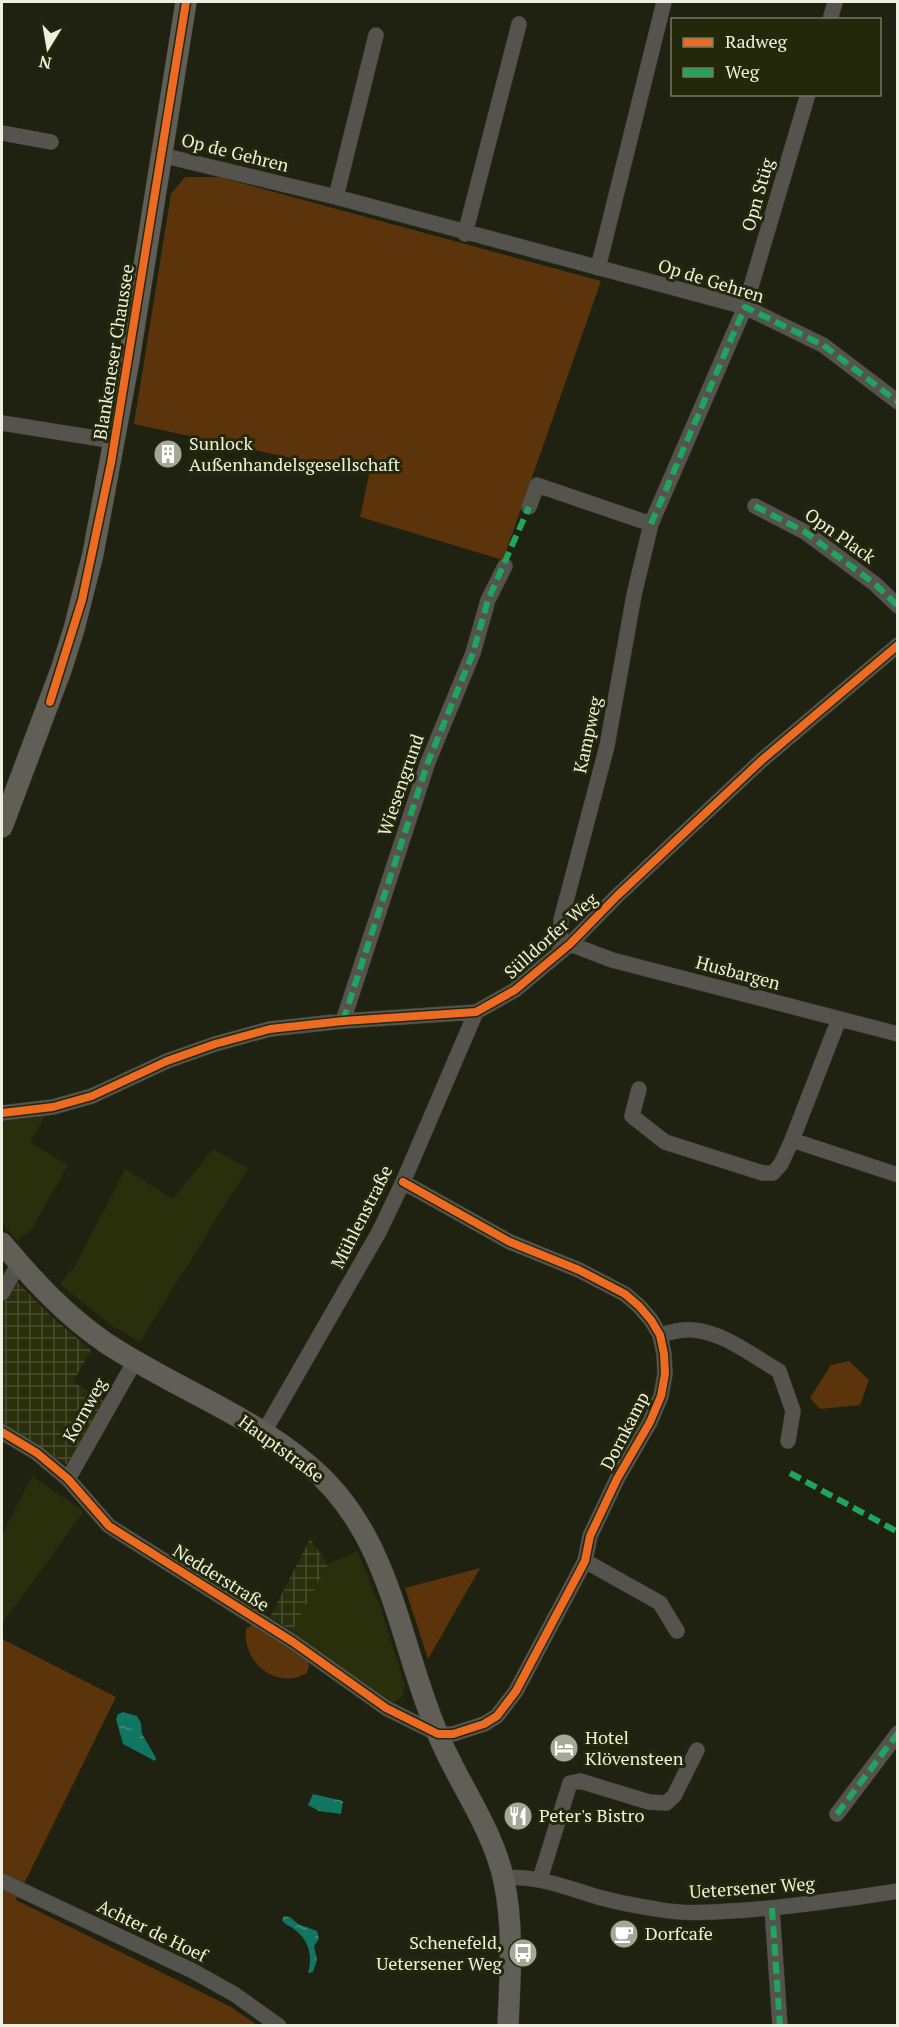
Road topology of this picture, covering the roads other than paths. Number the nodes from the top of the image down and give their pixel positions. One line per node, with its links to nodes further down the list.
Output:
1 (186, 2): 10 (main road, Blankeneser Chaussee)
2 (664, 2): 13 (street)
3 (835, 2): 4 (street)
4 (831, 18)
5 (519, 24): 12 (street)
6 (376, 35): 11 (street)
7 (807, 96): 14 (street, Opn Stüg)
8 (2, 133): 9 (street)
9 (51, 142)
10 (161, 155): 11 (street, Op de Gehren); 17 (main road, Blankeneser Chaussee)
11 (336, 197): 12 (street, Op de Gehren)
12 (465, 234): 13 (street, Op de Gehren)
13 (598, 268): 14 (street, Op de Gehren)
14 (746, 307): 15 (street, Op de Gehren); 20 (street, Kampweg)
15 (897, 402)
16 (2, 423): 17 (street)
17 (114, 441): 24 (main road, Blankeneser Chaussee)
18 (755, 506): 22 (street, Opn Plack)
19 (529, 507): 20 (street)
20 (651, 524): 25 (street, Kampweg)
21 (505, 566): 28 (street, Wiesengrund)
22 (897, 606)
23 (897, 645): 25 (street, Sülldorfer Weg)
24 (2, 827)
25 (565, 948): 26 (street, Sülldorfer Weg); 27 (street, Husbargen)
26 (476, 1012): 28 (street, Sülldorfer Weg); 34 (street, Mühlenstraße)
27 (839, 1019): 29 (street, Husbargen); 32 (street)
28 (343, 1021): 31 (street, Sülldorfer Weg)
29 (897, 1034)
30 (639, 1089): 32 (street)
31 (2, 1113)
32 (792, 1140): 33 (street)
33 (897, 1174)
34 (404, 1182): 38 (street, Dornkamp); 41 (street, Mühlenstraße)
35 (2, 1243): 36 (main road, Hauptstraße)
36 (19, 1263): 37 (street); 39 (main road, Hauptstraße)
37 (2, 1293)
38 (660, 1335): 42 (street); 44 (street, Dornkamp)
39 (135, 1361): 41 (main road, Hauptstraße); 43 (street, Kornweg)
40 (2, 1432): 43 (street, Nedderstraße)
41 (264, 1432): 47 (main road, Hauptstraße)
42 (788, 1441)
43 (68, 1479): 47 (street, Nedderstraße)
44 (585, 1561): 45 (street); 47 (street, Dornkamp)
45 (677, 1632)
46 (897, 1733): 49 (street)
47 (438, 1734): 50 (main road, Hauptstraße)
48 (697, 1750): 51 (street)
49 (837, 1814)
50 (504, 1878): 51 (street, Uetersener Weg); 56 (main road, Hauptstraße)
51 (540, 1879): 54 (street, Uetersener Weg)
52 (2, 1881): 55 (street, Achter de Hoef)
53 (897, 1891): 54 (street, Uetersener Weg)
54 (772, 1908): 57 (street)
55 (279, 2025)
56 (508, 2025)
57 (780, 2025)

